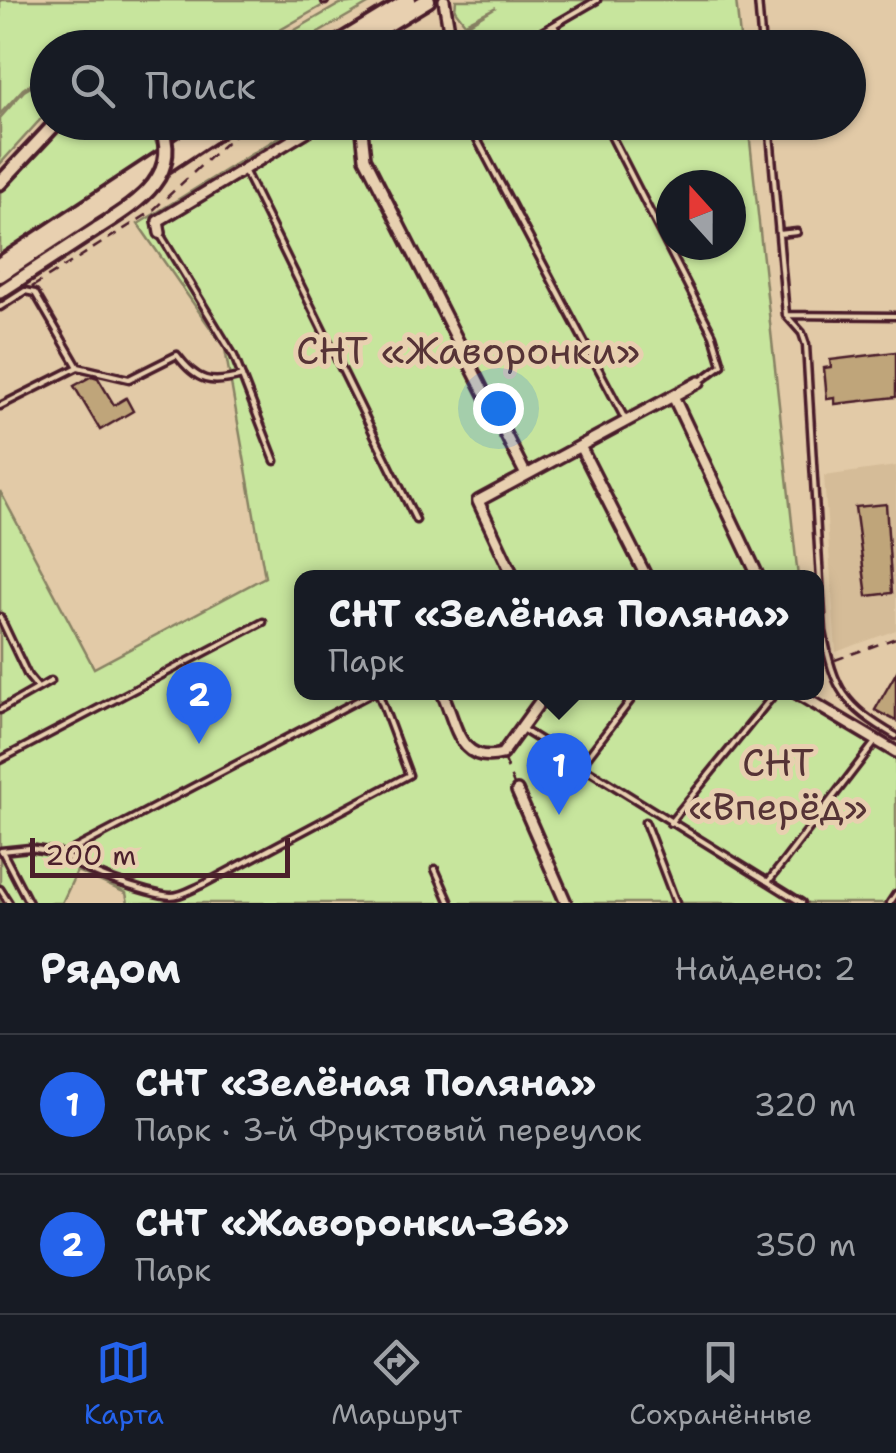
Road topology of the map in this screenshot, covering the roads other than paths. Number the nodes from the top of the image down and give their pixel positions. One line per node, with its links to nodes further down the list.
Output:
1 (409, 0): 7 (main road)
2 (428, 0): 8 (main road)
3 (444, 0): 9 (street)
4 (597, 0): 6 (lane)
5 (758, 0): 12 (lane)
6 (554, 25): 10 (lane); 11 (lane)
7 (360, 30)
8 (379, 30)
9 (449, 30)
10 (545, 30)
11 (556, 30)
12 (760, 30)
13 (40, 140): 23 (main road)
14 (166, 140): 29 (main road, bridge)
15 (188, 140): 27 (main road)
16 (205, 140): 28 (main road)
17 (292, 140): 22 (street)
18 (363, 140): 41 (street)
19 (478, 140): 38 (lane)
20 (613, 140): 35 (lane)
21 (771, 140): 26 (lane)
22 (244, 169): 25 (street); 42 (lane)
23 (0, 183)
24 (798, 232): 26 (lane)
25 (160, 234): 34 (lane)
26 (779, 234): 31 (lane)
27 (0, 264)
28 (0, 275)
29 (0, 292)
30 (0, 307): 33 (lane)
31 (786, 315): 32 (lane); 46 (lane)
32 (896, 316)
33 (78, 367): 34 (lane); 37 (lane)
34 (242, 376): 40 (lane)
35 (698, 382): 36 (street)
36 (673, 396): 38 (street); 45 (street)
37 (0, 406)
38 (627, 422): 39 (street)
39 (581, 448): 41 (street); 44 (street)
40 (275, 460)
41 (525, 473): 43 (street)
42 (416, 520)
43 (510, 570)
44 (644, 570)
45 (755, 570)
46 (819, 570)
47 (0, 617): 51 (lane)
48 (262, 622): 64 (lane)
49 (824, 637): 61 (lane)
50 (51, 681): 51 (lane)
51 (38, 688): 59 (lane)
52 (361, 700): 70 (lane)
53 (379, 700): 70 (lane)
54 (446, 700): 60 (street)
55 (542, 700): 60 (street)
56 (630, 700): 65 (lane)
57 (770, 700): 68 (lane)
58 (808, 700): 62 (street)
59 (0, 710)
60 (522, 729): 65 (lane)
61 (896, 736)
62 (876, 741): 63 (street); 72 (lane)
63 (896, 752)
64 (0, 760)
65 (582, 764): 68 (lane)
66 (516, 791): 78 (street)
67 (644, 822): 79 (lane)
68 (670, 823): 72 (lane)
69 (1, 850): 70 (lane); 76 (lane)
70 (65, 854)
71 (435, 868): 77 (lane)
72 (768, 882): 80 (lane)
73 (0, 888): 75 (lane)
74 (896, 894): 81 (lane)
75 (9, 903)
76 (30, 903)
77 (450, 903)
78 (566, 903)
79 (676, 903)
80 (802, 903)
81 (890, 903)

